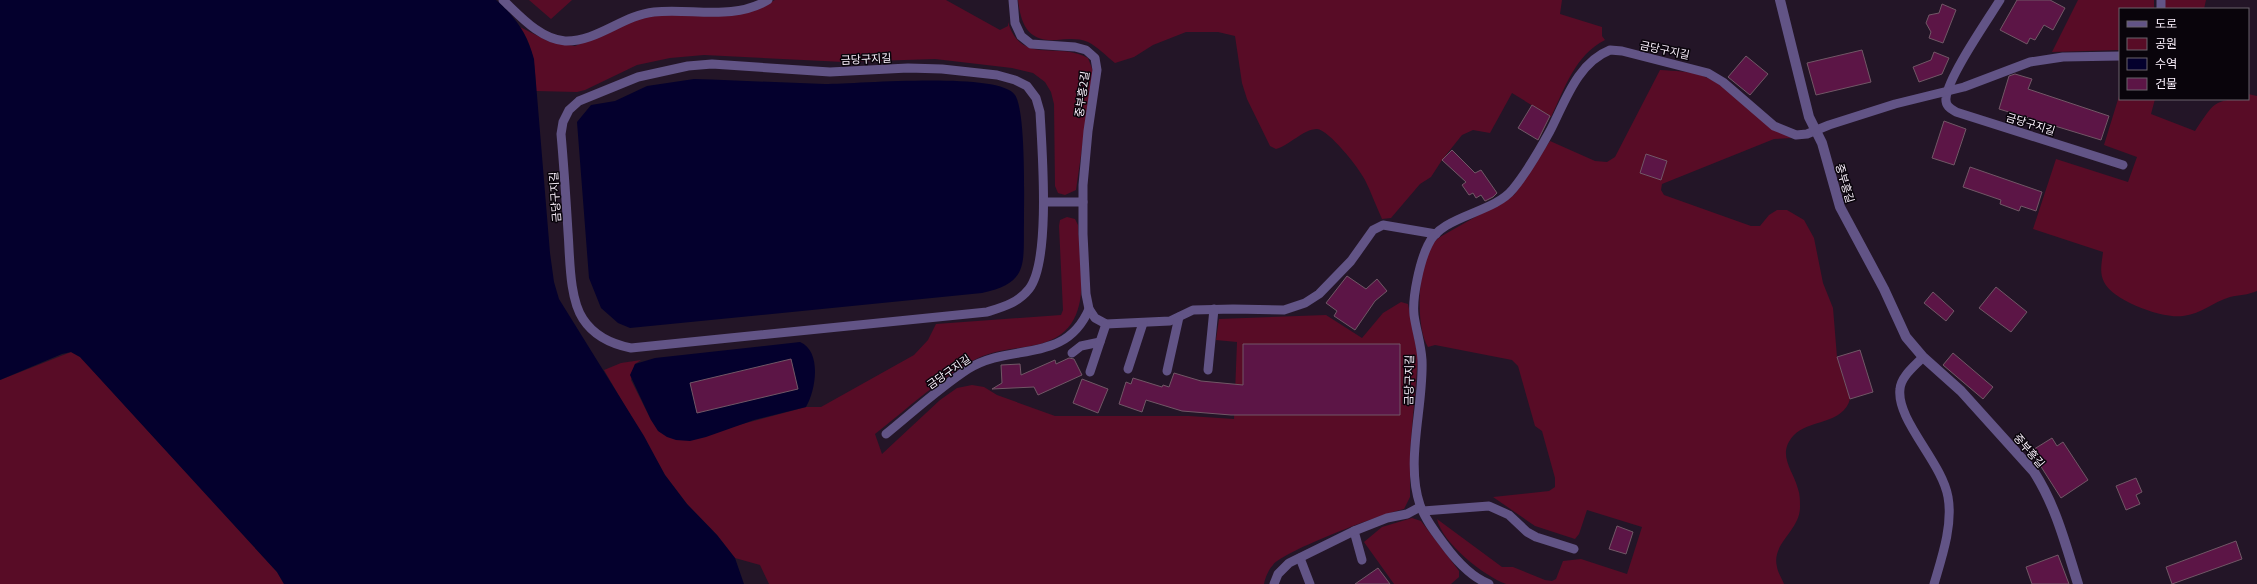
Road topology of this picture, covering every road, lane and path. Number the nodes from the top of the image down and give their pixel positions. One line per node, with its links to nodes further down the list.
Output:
1 (503, 0): 2 (lane)
2 (768, 0)
3 (1013, 0): 11 (lane, 중부흥2길)
4 (1780, 0): 8 (street, 중부흥길)
5 (2000, 0): 7 (lane)
6 (2119, 56): 7 (lane, 금당구지길)
7 (1948, 91): 8 (lane, 금당구지길); 9 (lane, 금당구지길)
8 (1816, 130): 12 (lane, 금당구지길); 20 (street, 중부흥길)
9 (2123, 165)
10 (1044, 202): 10 (lane, 금당구지길); 11 (lane)
11 (1083, 202): 13 (lane)
12 (1436, 234): 14 (lane); 26 (lane, 금당구지길)
13 (1089, 309): 17 (lane); 25 (lane, 금당구지길)
14 (1214, 309): 15 (lane); 22 (lane)
15 (1179, 317): 16 (lane); 23 (lane)
16 (1143, 323): 17 (lane); 21 (lane)
17 (1106, 324): 18 (lane)
18 (1100, 342): 19 (lane); 24 (lane)
19 (1072, 353)
20 (1923, 357): 34 (lane); 35 (street, 중부흥길)
21 (1128, 369)
22 (1208, 370)
23 (1167, 371)
24 (1090, 372)
25 (886, 434)
26 (1422, 509): 27 (lane); 28 (lane); 33 (lane, 금당구지길)
27 (1354, 531): 29 (lane); 30 (lane)
28 (1574, 549)
29 (1300, 558): 31 (lane); 32 (lane)
30 (1362, 560)
31 (1274, 584)
32 (1310, 584)
33 (1489, 584)
34 (1934, 584)
35 (2078, 584)

